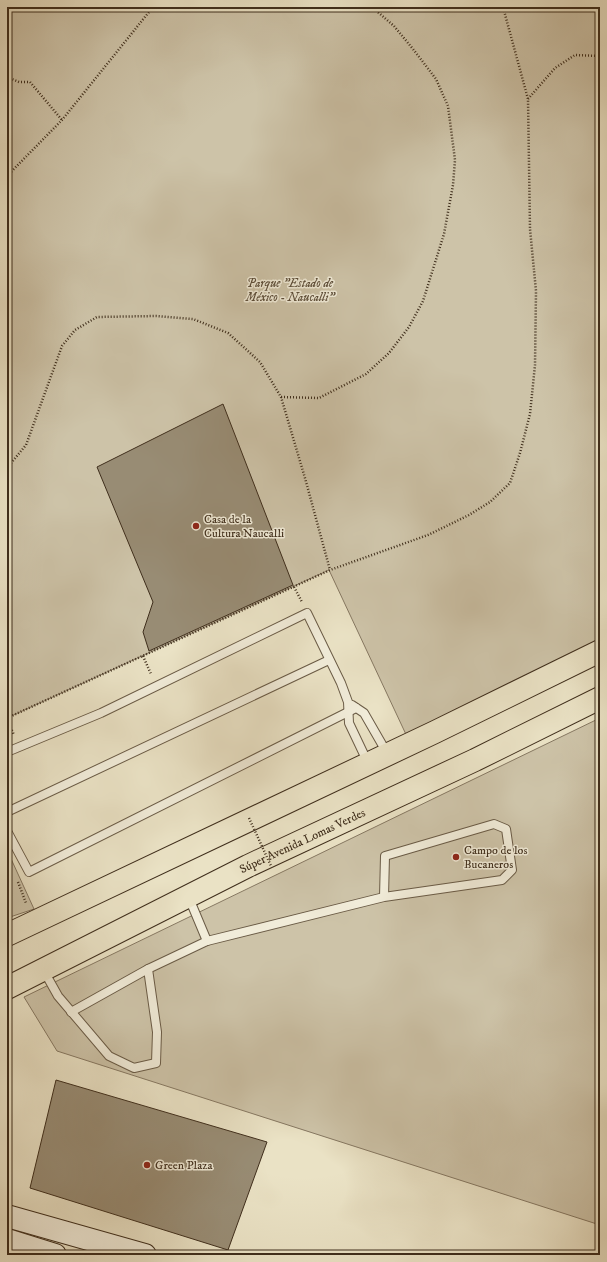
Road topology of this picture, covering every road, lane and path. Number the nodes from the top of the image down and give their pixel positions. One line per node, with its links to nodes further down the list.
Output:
1 (153, 7): 7 (path)
2 (372, 7): 9 (path)
3 (503, 7): 6 (path)
4 (600, 56): 6 (path)
5 (7, 77): 7 (path)
6 (528, 99): 11 (path)
7 (62, 120): 8 (path)
8 (7, 176)
9 (281, 397): 10 (path); 11 (path)
10 (7, 468)
11 (330, 570): 13 (path)
12 (600, 651): 22 (main road)
13 (143, 656): 15 (path); 20 (path)
14 (329, 660): 15 (lane); 17 (lane); 24 (lane)
15 (157, 686): 21 (lane)
16 (600, 698): 29 (main road, Súper Avenida Lomas Verdes)
17 (348, 702): 18 (lane); 19 (lane)
18 (356, 708): 19 (lane); 22 (lane)
19 (348, 712): 23 (lane); 26 (lane)
20 (7, 718)
21 (7, 752)
22 (388, 754): 23 (main road)
23 (368, 764): 31 (main road)
24 (7, 812)
25 (249, 818): 27 (path, bridge)
26 (7, 831)
27 (271, 866)
28 (16, 877): 31 (path)
29 (188, 897): 34 (lane); 36 (main road, Súper Avenida Lomas Verdes)
30 (384, 897): 30 (lane); 34 (lane)
31 (34, 922): 32 (main road); 33 (main road)
32 (7, 927)
33 (7, 935)
34 (207, 941): 35 (lane)
35 (148, 969): 38 (lane); 38 (lane)
36 (43, 970): 37 (main road, Súper Avenida Lomas Verdes); 38 (lane)
37 (11, 988)
38 (71, 1012)
39 (7, 1216): 42 (main road)
40 (7, 1240): 41 (main road)
41 (55, 1255)
42 (145, 1255)

